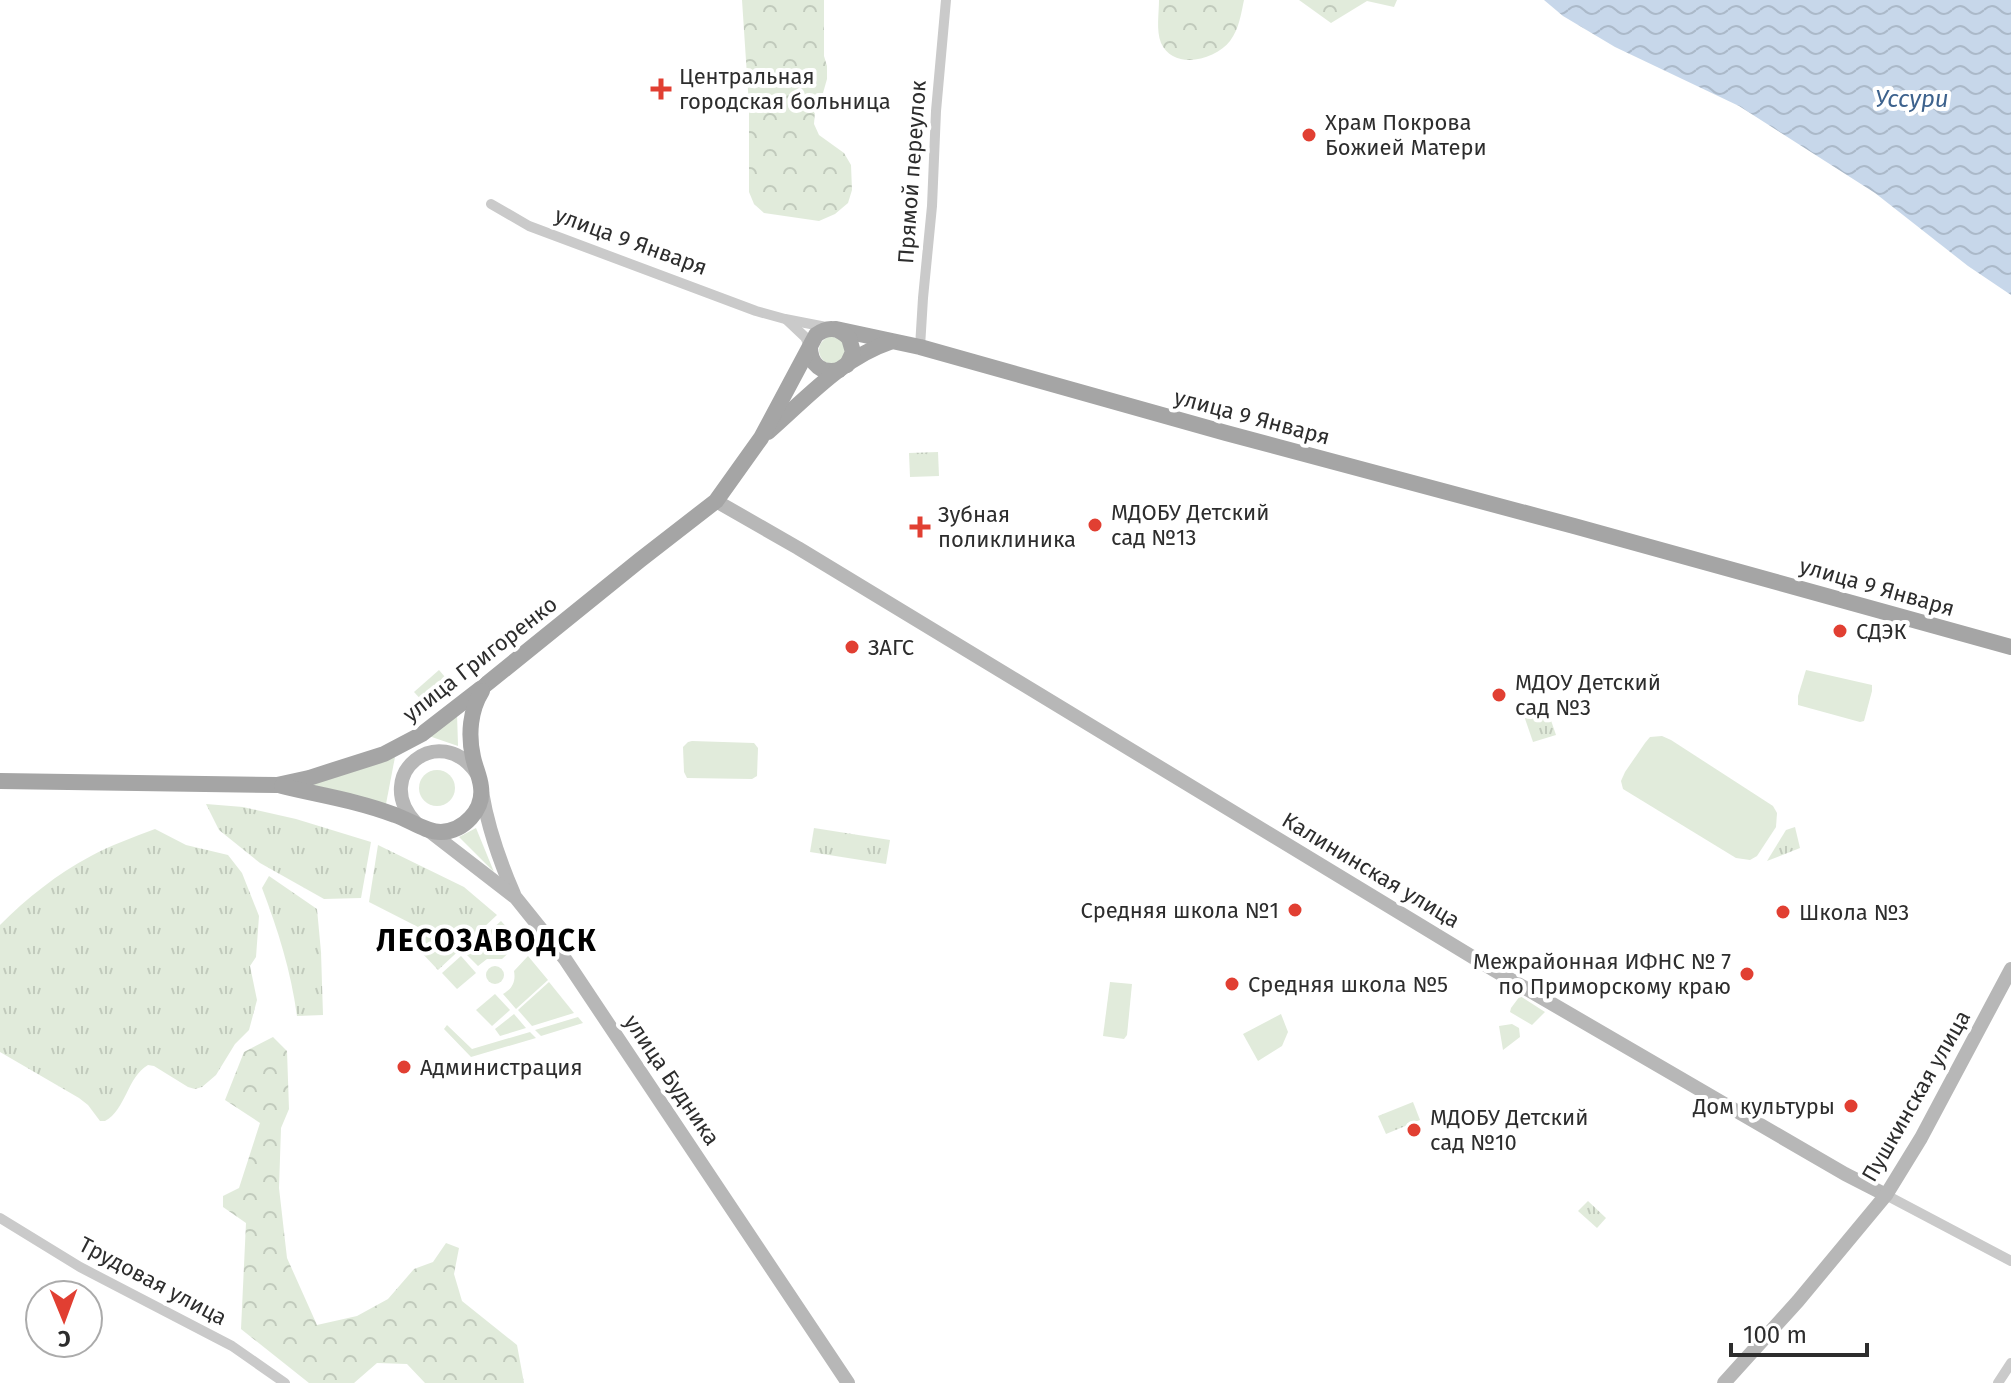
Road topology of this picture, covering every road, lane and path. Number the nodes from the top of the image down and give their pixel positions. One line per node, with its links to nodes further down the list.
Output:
1 (946, 0): 7 (street, Прямой переулок)
2 (491, 204): 3 (street, улица 9 Января)
3 (785, 319): 4 (street, улица 9 Января); 6 (street)
4 (836, 329): 5 (main road, улица 9 Января); 6 (main road); 8 (main road)
5 (892, 342): 7 (main road, улица 9 Января); 8 (main road)
6 (810, 347): 8 (main road); 9 (main road)
7 (920, 347): 11 (main road, улица 9 Января)
8 (843, 367): 9 (main road)
9 (761, 438): 10 (main road, улица Григоренко)
10 (716, 501): 12 (main road, улица Григоренко); 22 (main road, Калининская улица)
11 (2011, 647)
12 (484, 686): 13 (main road, улица Григоренко); 17 (main road)
13 (427, 730): 14 (main road, улица Григоренко); 15 (main road)
14 (384, 754): 15 (main road); 18 (main road, улица Григоренко)
15 (421, 755): 17 (main road); 19 (main road)
16 (0, 781): 18 (main road, улица Григоренко)
17 (479, 781): 19 (main road); 20 (main road)
18 (277, 785): 19 (main road, улица Будника)
19 (422, 827): 20 (main road, улица Будника)
20 (516, 898): 27 (main road, улица Будника)
21 (2011, 969): 22 (main road, Пушкинская улица)
22 (1886, 1195): 24 (street, Калининская улица); 28 (main road, Пушкинская улица)
23 (0, 1218): 26 (street, Трудовая улица)
24 (2011, 1261)
25 (2011, 1363): 29 (street)
26 (285, 1383)
27 (848, 1383)
28 (1724, 1383)
29 (1998, 1383)

